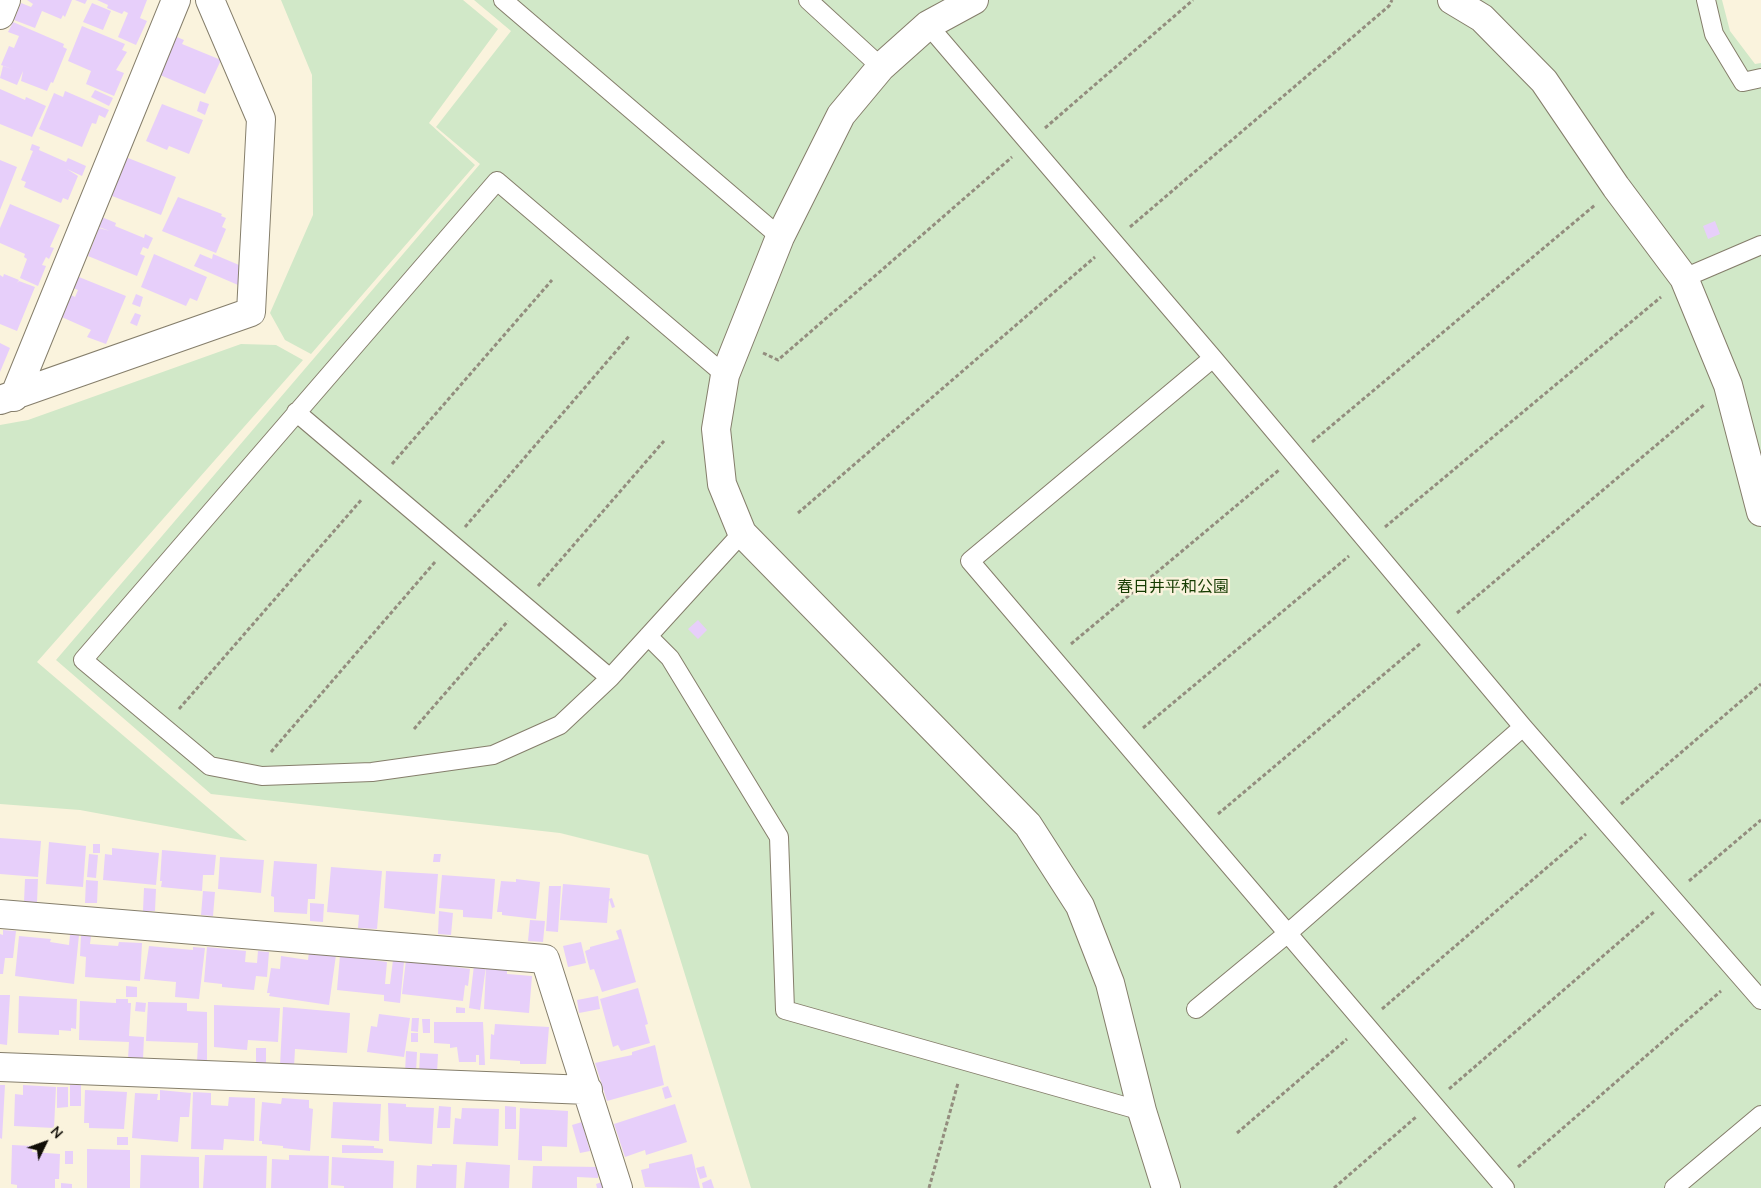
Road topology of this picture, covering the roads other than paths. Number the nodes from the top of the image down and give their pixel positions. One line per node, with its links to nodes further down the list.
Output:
1 (6, 0): 9 (street)
2 (176, 0): 18 (street)
3 (210, 0): 18 (street)
4 (503, 0): 13 (lane)
5 (808, 0): 11 (lane)
6 (974, 0): 10 (street)
7 (1452, 0): 15 (street)
8 (1706, 0): 12 (lane)
9 (0, 15)
10 (928, 25): 11 (street); 16 (lane)
11 (881, 68): 13 (street)
12 (1761, 78)
13 (780, 237): 17 (street)
14 (1761, 245): 15 (lane)
15 (1684, 278): 20 (street)
16 (1213, 358): 24 (lane); 26 (lane)
17 (725, 375): 19 (lane); 21 (street)
18 (7, 398)
19 (296, 412): 23 (lane); 23 (lane)
20 (1761, 512)
21 (742, 533): 22 (lane); 31 (street)
22 (648, 636): 23 (lane); 31 (lane)
23 (610, 678)
24 (1523, 727): 26 (lane); 27 (lane)
25 (0, 914): 30 (street)
26 (1288, 933): 28 (lane); 33 (lane)
27 (1761, 1000)
28 (1196, 1009)
29 (0, 1068): 30 (street)
30 (588, 1090): 34 (street)
31 (1142, 1111): 35 (street)
32 (1761, 1114): 36 (lane)
33 (1503, 1185)
34 (618, 1188)
35 (1166, 1188)
36 (1674, 1188)

